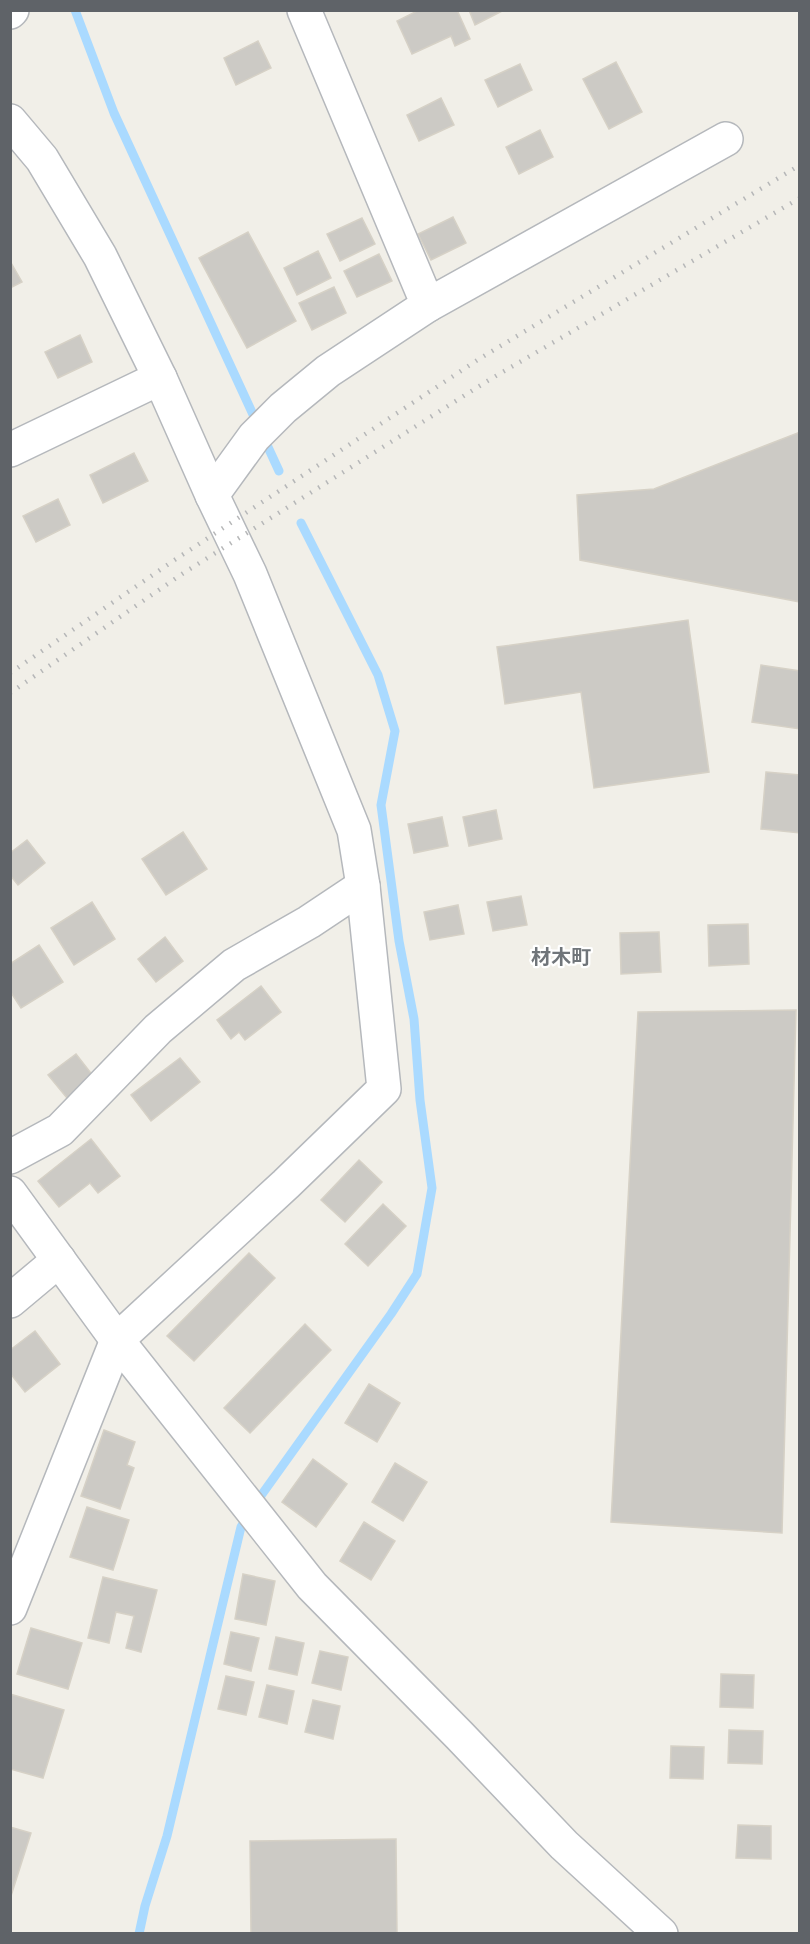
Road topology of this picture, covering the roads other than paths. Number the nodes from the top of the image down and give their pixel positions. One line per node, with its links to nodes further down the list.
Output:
1 (304, 10): 4 (street)
2 (10, 121): 5 (street)
3 (726, 139): 4 (street)
4 (428, 305): 7 (street)
5 (160, 378): 6 (street); 7 (street)
6 (10, 450)
7 (212, 495): 8 (street)
8 (363, 886): 9 (street); 13 (street)
9 (10, 1157)
10 (10, 1193): 11 (street)
11 (59, 1260): 12 (street); 13 (street)
12 (10, 1301)
13 (117, 1340): 14 (street); 15 (street)
14 (10, 1608)
15 (661, 1934)

